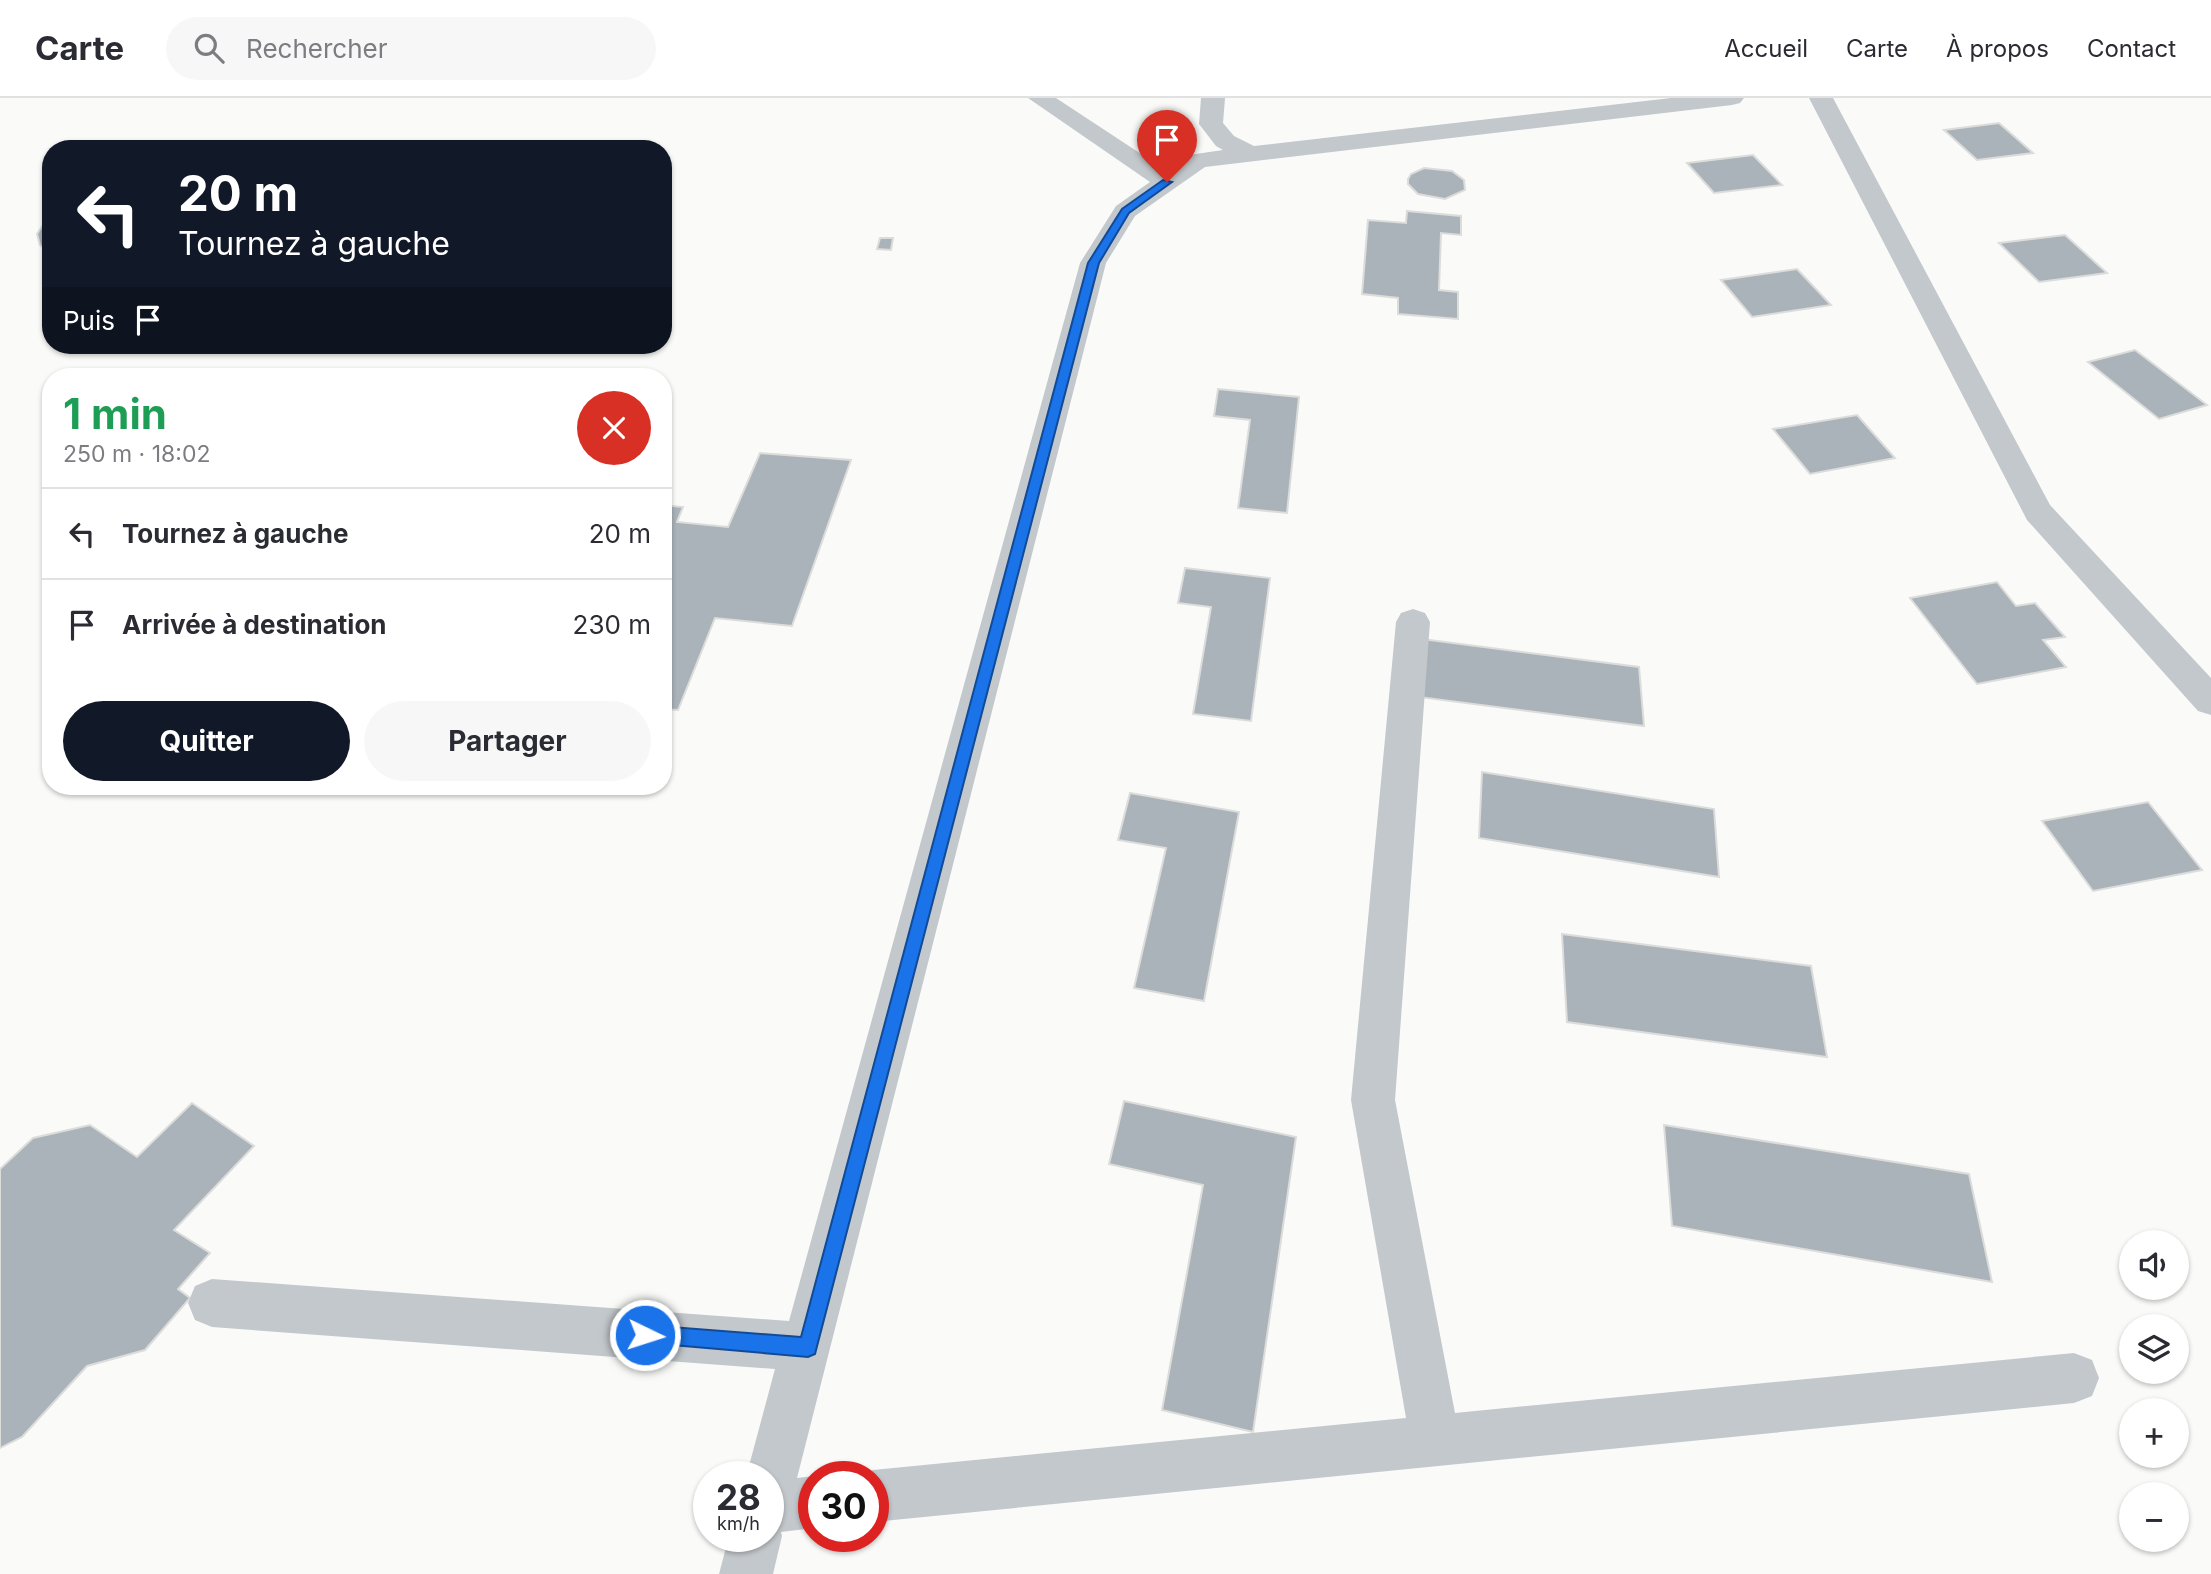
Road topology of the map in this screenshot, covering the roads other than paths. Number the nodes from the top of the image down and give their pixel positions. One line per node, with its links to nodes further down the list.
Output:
1 (1040, 98): 6 (street)
2 (1213, 98): 5 (street)
3 (1732, 98): 5 (street)
4 (1821, 98): 8 (street)
5 (1251, 154): 6 (street)
6 (1167, 182): 10 (street)
7 (1413, 622): 12 (street)
8 (2211, 701)
9 (212, 1303): 10 (street)
10 (808, 1347): 13 (street)
11 (2074, 1378): 12 (street)
12 (1435, 1440): 14 (street)
13 (776, 1461)
14 (889, 1494)
15 (752, 1552): 16 (street)
16 (746, 1574)

